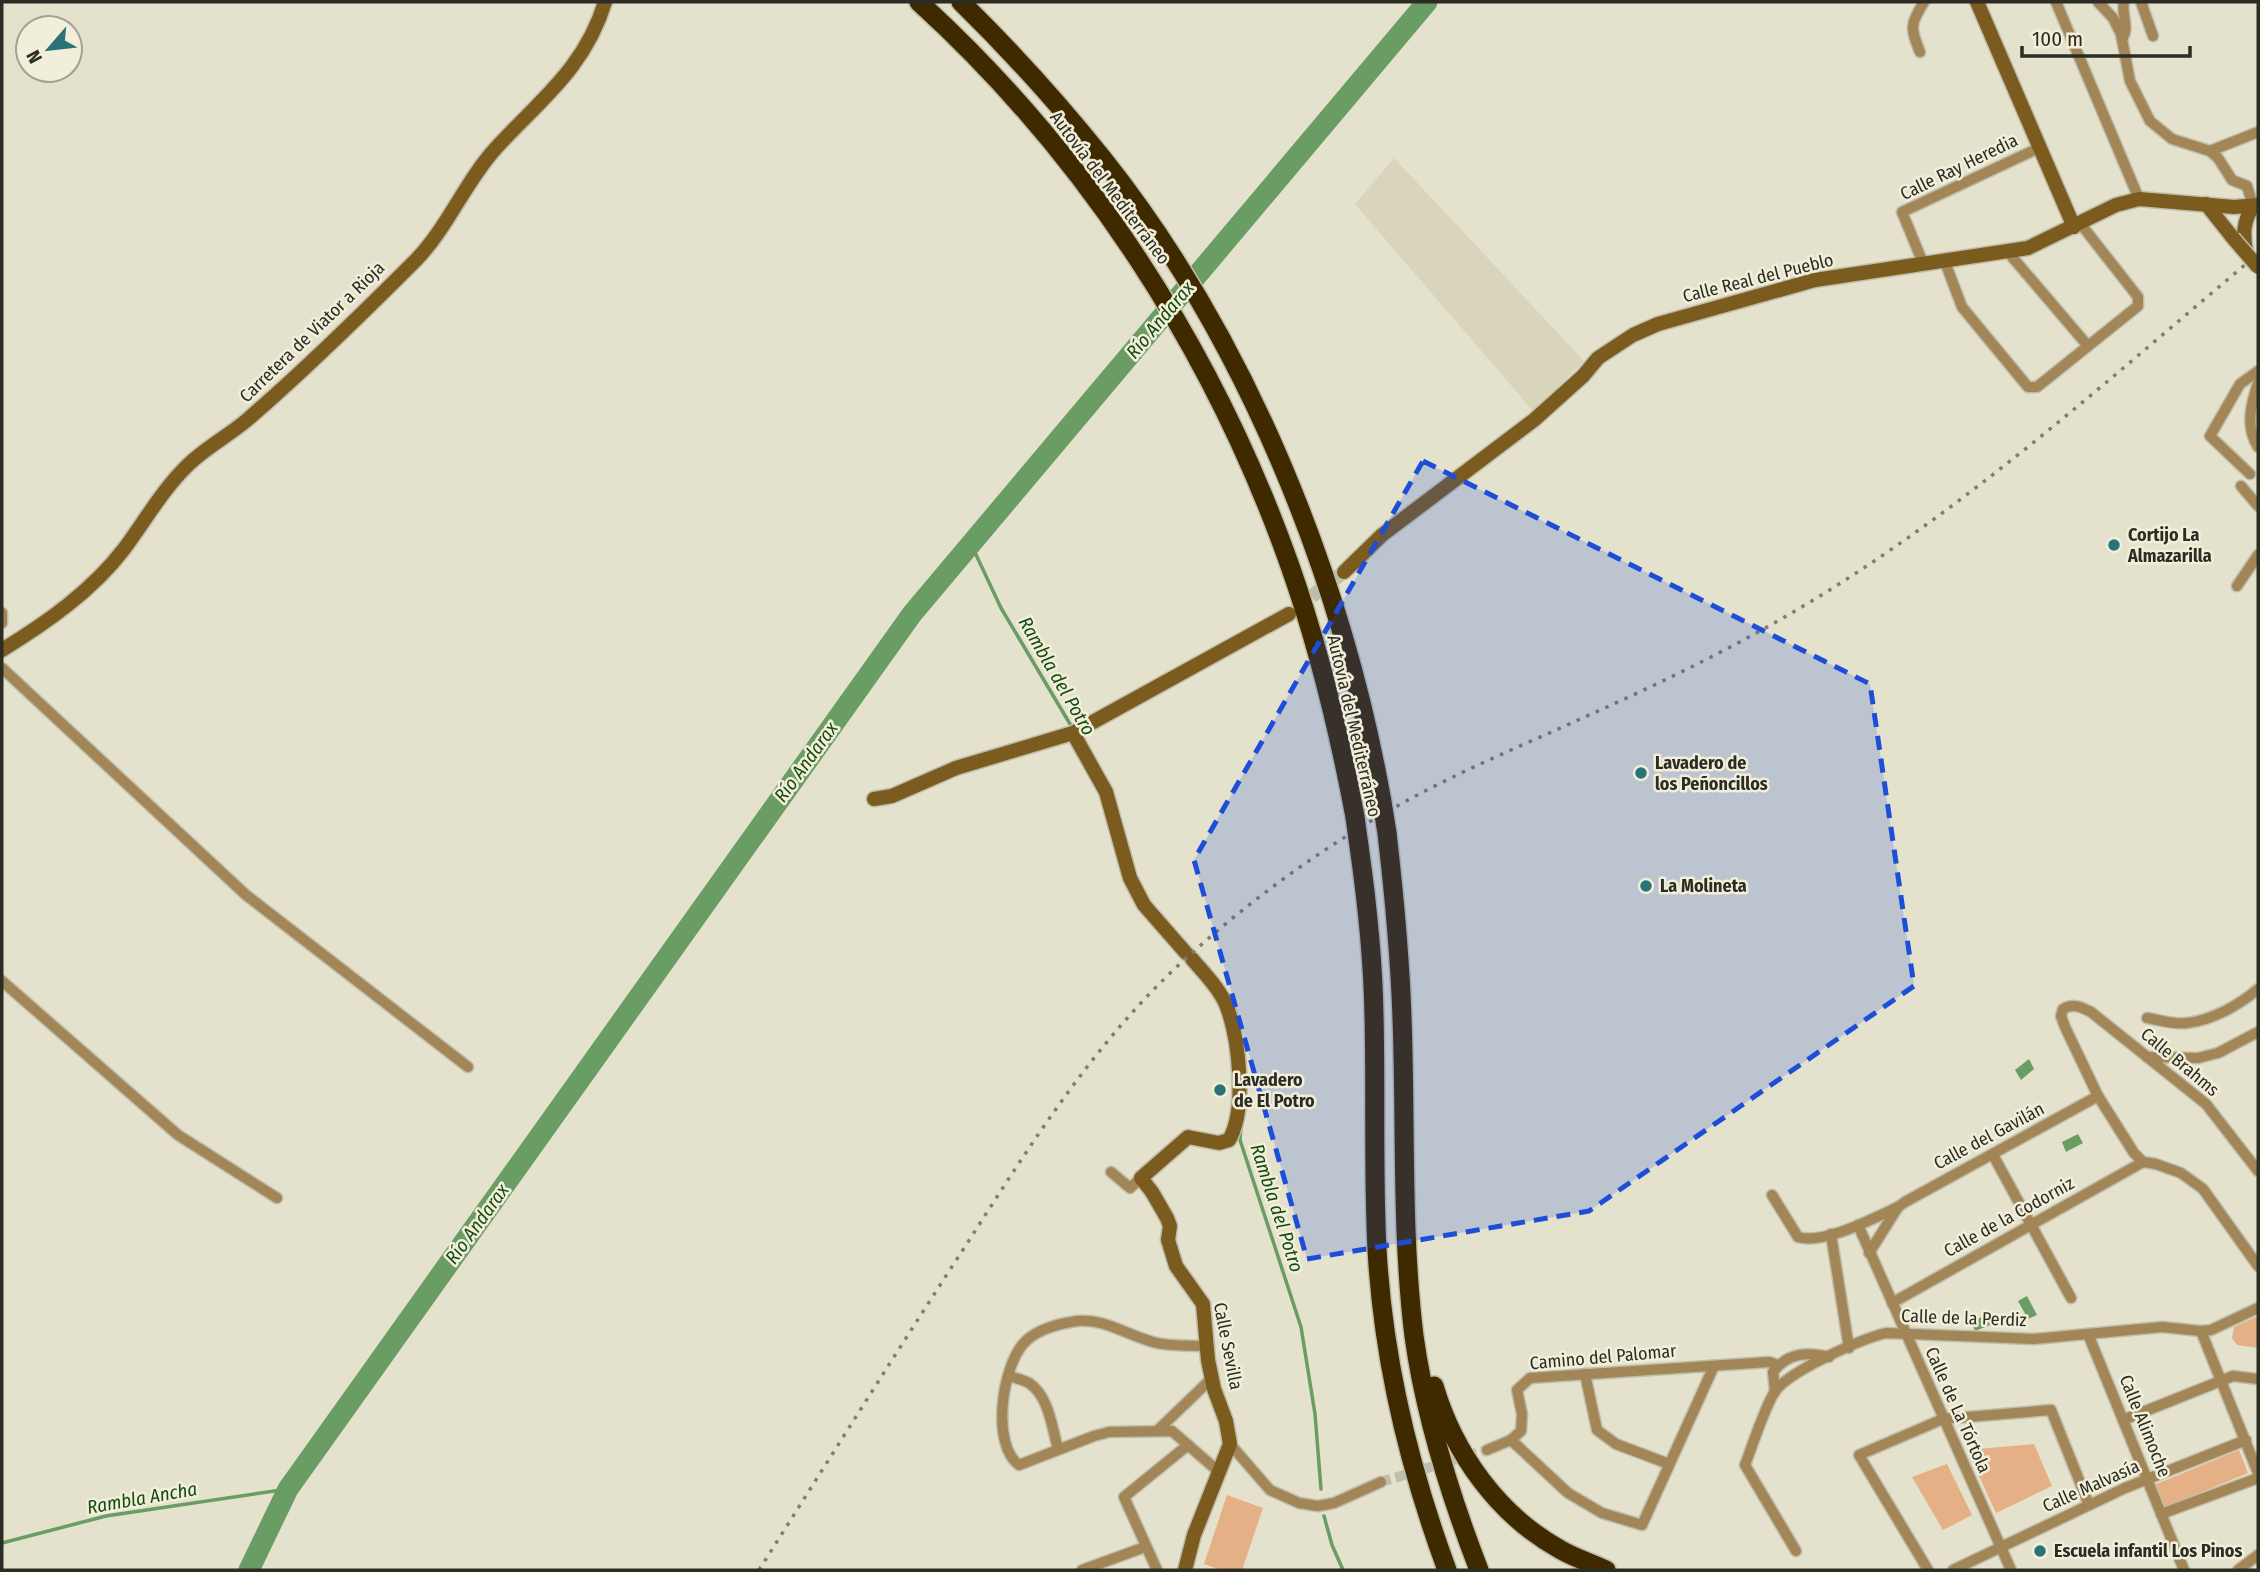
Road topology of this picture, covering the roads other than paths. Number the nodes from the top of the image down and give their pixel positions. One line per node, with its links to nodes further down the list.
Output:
1 (605, 2): 39 (street, Carretera de Viator a Rioja)
2 (919, 2): 105 (highway, Autovía del Mediterráneo, bridge)
3 (961, 2): 70 (highway, Autovía del Mediterráneo, bridge)
4 (1924, 2): 12 (street)
5 (1978, 2): 14 (street)
6 (2056, 2): 16 (street)
7 (2098, 2): 11 (street)
8 (2124, 2): 11 (street)
9 (2141, 2): 10 (street)
10 (2153, 36)
11 (2122, 39): 15 (street)
12 (1920, 52)
13 (2258, 132): 15 (street)
14 (2040, 147): 20 (street); 24 (street, Calle Ray Heredia)
15 (2210, 150): 18 (street)
16 (2139, 199): 17 (street, Calle Real del Pueblo); 20 (street, Calle Real del Pueblo)
17 (2206, 204): 19 (street, Calle Real del Pueblo); 21 (street)
18 (2255, 206): 19 (street, Calle Real del Pueblo); 21 (street)
19 (2234, 207): 21 (street)
20 (2077, 225): 22 (street, Calle Real del Pueblo); 26 (street)
21 (2240, 245): 25 (street, bridge)
22 (2007, 251): 23 (street, Calle Real del Pueblo); 26 (street)
23 (1945, 262): 24 (street, Calle Real del Pueblo); 26 (street)
24 (1923, 263): 34 (street, Calle Real del Pueblo)
25 (2258, 267)
26 (2088, 346)
27 (2258, 371): 30 (street)
28 (2258, 383): 29 (street)
29 (2258, 447)
30 (2250, 474)
31 (2241, 486): 32 (street)
32 (2258, 506)
33 (2258, 555): 35 (street)
34 (1344, 572)
35 (2237, 586)
36 (2, 613): 38 (street)
37 (1289, 614): 41 (street)
38 (2, 623)
39 (2, 650)
40 (2, 668): 49 (street)
41 (1073, 733): 42 (street); 55 (street)
42 (874, 799)
43 (2, 981): 57 (street)
44 (2258, 989): 45 (street)
45 (2147, 1018)
46 (2255, 1034): 47 (street); 48 (street)
47 (2258, 1049)
48 (2147, 1056): 50 (street, Calle Brahms); 53 (street, Calle Brahms)
49 (468, 1067)
50 (2098, 1096): 51 (street, Calle del Gavilán); 52 (street)
51 (1993, 1155): 58 (street, Calle del Gavilán); 60 (street)
52 (2143, 1162): 60 (street, Calle de la Codorniz); 63 (street)
53 (2258, 1171)
54 (1111, 1172): 55 (street)
55 (1141, 1178): 71 (street, Calle Sevilla)
56 (1772, 1195): 61 (street, Calle del Gavilán)
57 (277, 1198)
58 (1898, 1207): 59 (street, Calle del Gavilán); 62 (street, Calle del Gavilán)
59 (1858, 1225): 61 (street, Calle del Gavilán); 62 (street, Calle de La Tórtola)
60 (2031, 1225): 64 (street); 65 (street, Calle de la Codorniz)
61 (1831, 1234): 72 (street)
62 (1869, 1252): 65 (street, Calle de La Tórtola)
63 (2258, 1266)
64 (2071, 1298)
65 (1892, 1303): 68 (street, Calle de La Tórtola)
66 (2258, 1308): 67 (street, Calle de la Perdiz)
67 (2201, 1331): 69 (street, Calle de la Perdiz); 80 (street)
68 (1905, 1332): 69 (street, Calle de la Perdiz); 72 (street, Calle de la Perdiz); 82 (street, Calle de La Tórtola)
69 (2088, 1334): 83 (street, Calle Alimoche)
70 (1415, 1339): 106 (highway, Autovía del Mediterráneo); 107 (highway)
71 (1207, 1346): 77 (street); 78 (street, Calle Sevilla)
72 (1849, 1348): 73 (street, Calle de la Perdiz)
73 (1829, 1357): 74 (street, Camino del Palomar); 81 (street, Calle de la Perdiz)
74 (1778, 1365): 75 (street, Camino del Palomar); 81 (street)
75 (1714, 1366): 76 (street, Camino del Palomar); 91 (street)
76 (1585, 1374): 85 (street, Camino del Palomar); 91 (street)
77 (1008, 1376): 89 (street); 89 (street)
78 (1212, 1378): 84 (street); 87 (street, Calle Sevilla)
79 (2258, 1379): 80 (street)
80 (2221, 1381): 83 (street); 86 (street)
81 (1775, 1392): 100 (street)
82 (1943, 1419): 96 (street); 99 (street, Calle de La Tórtola); 108 (street)
83 (2123, 1420): 94 (street, Calle Alimoche)
84 (1157, 1431): 88 (street); 89 (street)
85 (1511, 1440): 90 (street); 91 (street)
86 (2246, 1440): 93 (street); 94 (street, Calle Malvasía)
87 (1230, 1444): 92 (street); 95 (street)
88 (1188, 1445): 92 (street); 98 (street)
89 (1058, 1449)
90 (1486, 1450)
91 (1670, 1464)
92 (1219, 1472): 104 (street)
93 (2258, 1475): 97 (street)
94 (2147, 1479): 96 (street, Calle Malvasía); 97 (street, Calle Alimoche)
95 (1381, 1482)
96 (2089, 1505): 99 (street, Calle Malvasía)
97 (2161, 1514): 111 (street, Calle Alimoche)
98 (1145, 1547): 102 (street); 103 (street)
99 (2000, 1547): 109 (street, Calle Malvasía); 110 (street, Calle de La Tórtola)
100 (1796, 1552)
101 (2258, 1555): 112 (street)
102 (1082, 1570)
103 (1157, 1570)
104 (1185, 1570)
105 (1447, 1570)
106 (1479, 1570)
107 (1606, 1570)
108 (1928, 1570)
109 (1953, 1570)
110 (2011, 1570)
111 (2183, 1570)
112 (2238, 1570)

